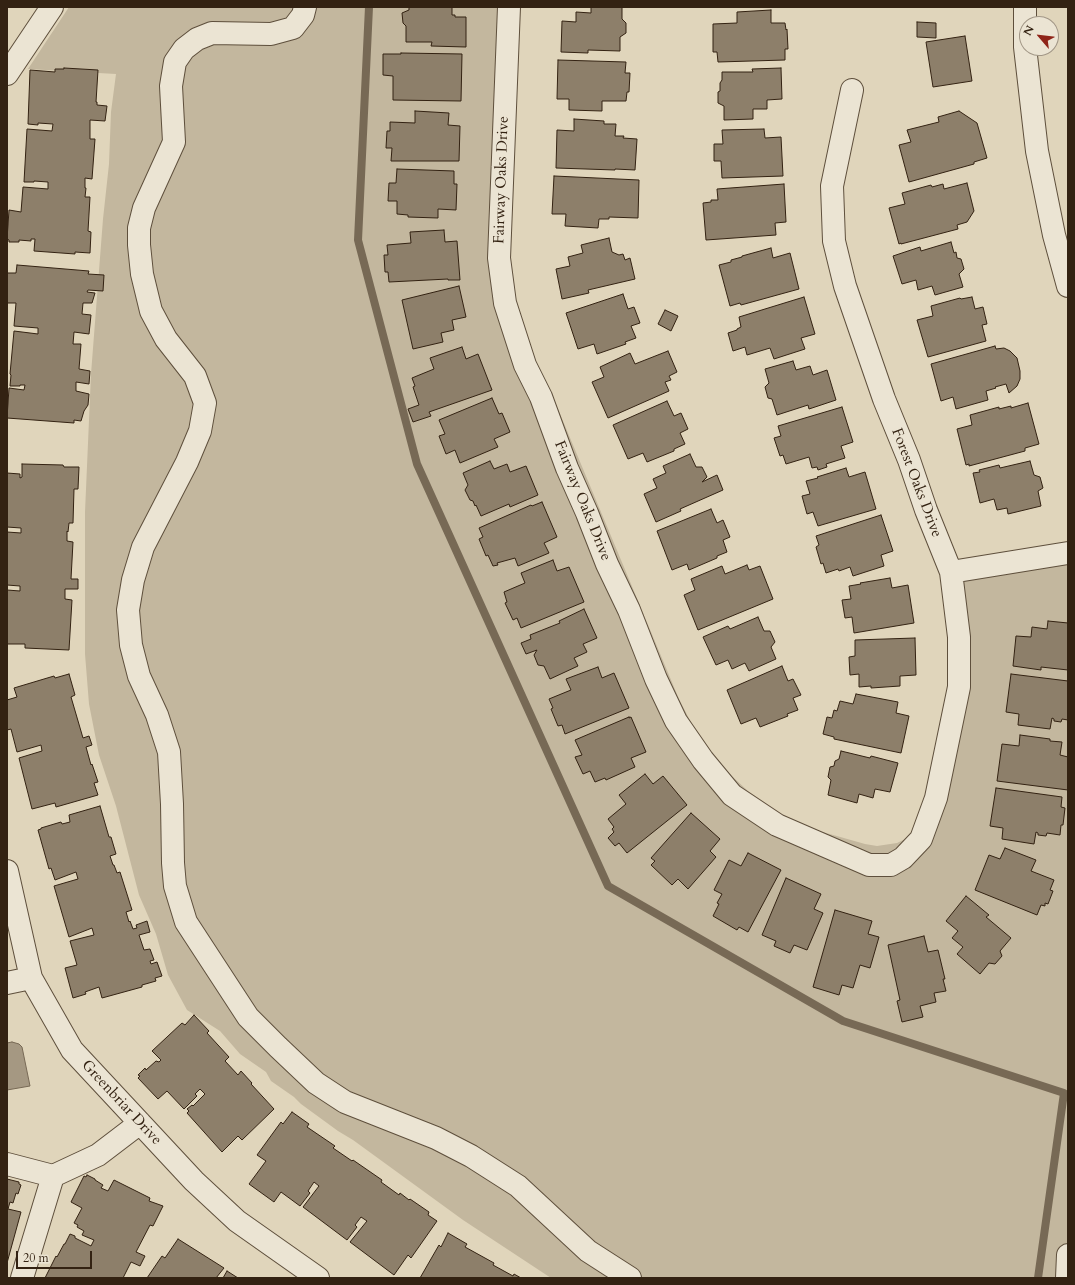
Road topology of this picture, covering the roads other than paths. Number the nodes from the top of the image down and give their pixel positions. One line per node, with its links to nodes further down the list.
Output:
1 (52, 7): 5 (street)
2 (305, 7): 20 (street)
3 (509, 7): 10 (street, Fairway Oaks Drive)
4 (1024, 7): 7 (street)
5 (7, 74)
6 (852, 90): 9 (street, Forest Oaks Drive)
7 (1068, 286)
8 (1068, 553): 9 (street)
9 (951, 572): 10 (street, Forest Oaks Drive)
10 (890, 865)
11 (7, 871): 12 (street, Greenbriar Drive)
12 (31, 978): 13 (street); 14 (street, Greenbriar Drive)
13 (7, 983)
14 (140, 1123): 16 (street); 19 (street, Greenbriar Drive)
15 (7, 1164): 16 (street)
16 (53, 1176): 18 (street)
17 (1068, 1255): 21 (street)
18 (22, 1278)
19 (318, 1278)
20 (630, 1278)
21 (1067, 1278)

